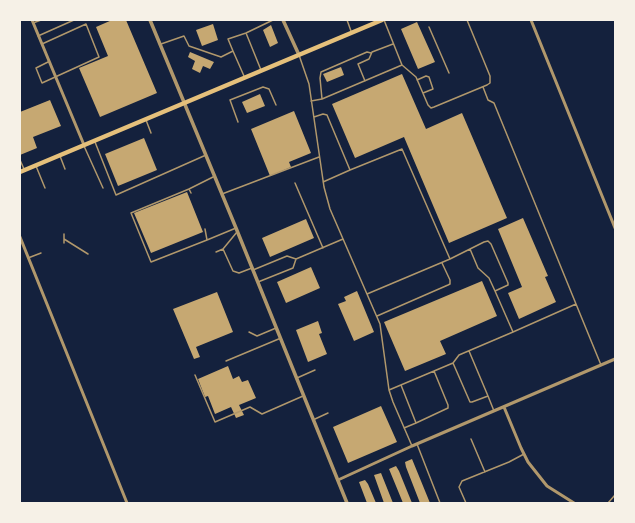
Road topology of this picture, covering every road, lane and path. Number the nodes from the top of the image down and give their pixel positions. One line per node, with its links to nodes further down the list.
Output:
1 (41, 20): 10 (lane)
2 (74, 20): 14 (lane)
3 (150, 20): 16 (street)
4 (273, 20): 12 (lane)
5 (283, 20): 20 (street)
6 (347, 20): 13 (lane)
7 (383, 20): 13 (highway); 17 (lane)
8 (467, 20): 29 (lane)
9 (531, 20): 57 (street)
10 (32, 22): 14 (street)
11 (429, 27): 24 (lane)
12 (246, 33): 18 (lane); 23 (lane)
13 (352, 33): 20 (highway)
14 (38, 36): 15 (street)
15 (42, 44): 21 (street); 25 (lane)
16 (160, 44): 18 (lane); 33 (street)
17 (393, 44): 19 (lane); 22 (lane)
18 (233, 50): 26 (lane)
19 (371, 53): 28 (lane); 31 (lane)
20 (299, 55): 23 (highway); 32 (lane)
21 (49, 62): 25 (street); 25 (lane)
22 (402, 65): 27 (lane); 28 (lane)
23 (261, 71): 26 (highway)
24 (449, 73)
25 (55, 77): 40 (street)
26 (245, 78): 33 (highway)
27 (417, 80): 30 (lane); 30 (lane)
28 (365, 81): 31 (lane)
29 (483, 87): 30 (lane); 80 (lane)
30 (423, 94)
31 (322, 99): 32 (lane)
32 (311, 101): 35 (lane)
33 (184, 103): 36 (highway); 42 (street)
34 (276, 106): 37 (lane)
35 (314, 117): 43 (lane); 47 (lane)
36 (146, 119): 38 (lane); 39 (highway)
37 (238, 122)
38 (151, 133)
39 (95, 140): 40 (highway); 42 (lane)
40 (84, 145): 41 (highway); 53 (lane)
41 (60, 155): 45 (highway); 46 (lane)
42 (206, 155): 49 (street)
43 (319, 157): 50 (lane); 56 (lane)
44 (20, 160): 48 (lane)
45 (36, 165): 48 (highway); 52 (lane)
46 (65, 169)
47 (350, 170): 50 (lane); 74 (lane)
48 (22, 171)
49 (215, 176): 54 (lane); 56 (street)
50 (323, 182): 63 (lane)
51 (295, 183): 66 (lane)
52 (45, 188)
53 (103, 188)
54 (189, 189): 55 (lane); 64 (lane)
55 (191, 193)
56 (222, 194): 59 (street)
57 (615, 228)
58 (205, 229): 64 (lane)
59 (237, 230): 64 (lane); 68 (lane); 76 (street)
60 (64, 234): 62 (lane)
61 (20, 237): 72 (street)
62 (64, 239): 65 (lane); 71 (lane)
63 (344, 239): 66 (lane); 79 (lane)
64 (207, 240)
65 (64, 243)
66 (323, 248): 73 (lane)
67 (470, 248): 74 (lane); 78 (lane); 78 (lane)
68 (223, 249): 69 (lane); 76 (lane)
69 (216, 252)
70 (41, 253): 72 (lane)
71 (88, 254)
72 (28, 258): 113 (street)
73 (296, 259): 76 (lane); 77 (lane)
74 (450, 259): 75 (lane)
75 (442, 263): 79 (lane); 81 (lane)
76 (252, 269): 77 (street)
77 (258, 282): 82 (street)
78 (495, 291): 84 (lane)
79 (367, 294): 81 (lane)
80 (576, 304): 84 (lane); 90 (lane)
81 (377, 316): 96 (lane)
82 (276, 328): 83 (lane); 85 (street)
83 (249, 332)
84 (513, 332): 86 (lane)
85 (281, 338): 88 (lane); 94 (street)
86 (469, 351): 89 (lane); 98 (lane)
87 (615, 359): 90 (street)
88 (226, 361)
89 (453, 362): 92 (lane); 98 (lane)
90 (601, 365): 99 (street)
91 (315, 370): 94 (lane)
92 (434, 370): 95 (lane); 103 (lane)
93 (195, 375): 97 (lane)
94 (297, 378): 97 (street)
95 (401, 385): 96 (lane); 103 (lane)
96 (389, 390): 104 (lane)
97 (304, 396): 102 (street)
98 (488, 396): 100 (lane)
99 (504, 407): 100 (street); 108 (street)
100 (494, 411): 106 (street)
101 (328, 413): 102 (lane)
102 (314, 419): 110 (street)
103 (416, 423): 104 (lane)
104 (404, 428): 107 (lane)
105 (471, 439): 109 (lane)
106 (416, 444): 107 (street); 115 (lane)
107 (412, 446): 110 (street)
108 (524, 454): 109 (lane); 112 (street)
109 (485, 472): 116 (lane)
110 (338, 480): 114 (street)
111 (615, 495): 118 (lane)
112 (567, 501): 117 (street)
113 (127, 503)
114 (347, 503)
115 (440, 503)
116 (466, 503)
117 (574, 503)
118 (608, 503)

